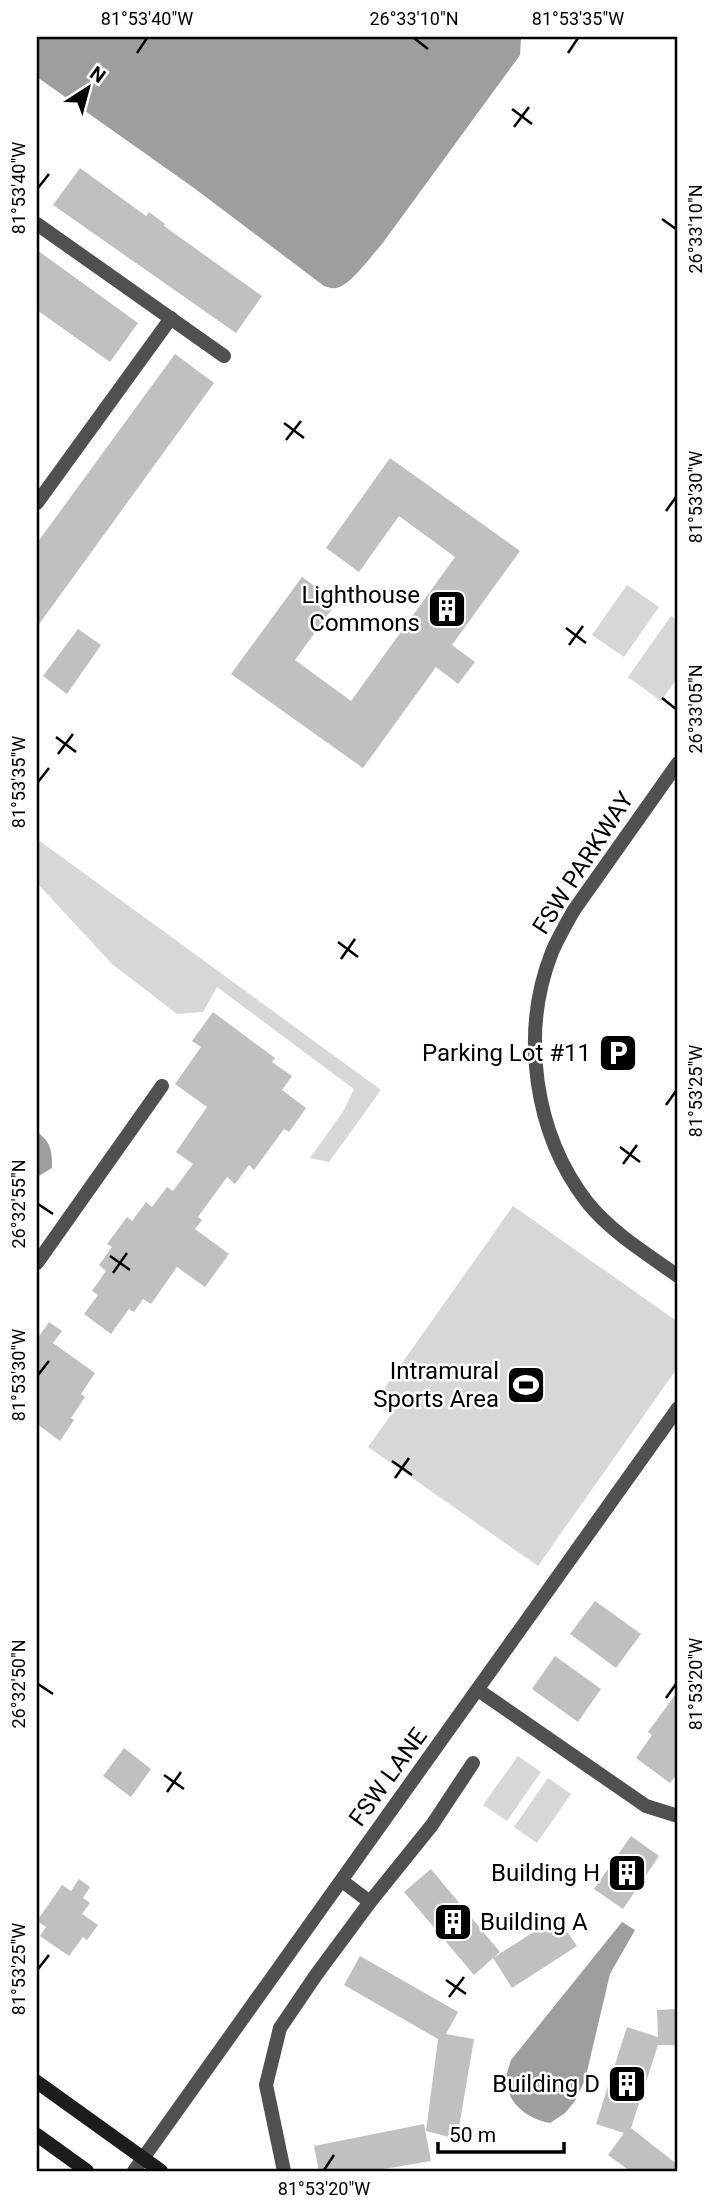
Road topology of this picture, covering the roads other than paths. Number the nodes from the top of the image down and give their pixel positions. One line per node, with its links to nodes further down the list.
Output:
1 (37, 224): 2 (street)
2 (171, 318): 3 (street); 4 (street)
3 (224, 356)
4 (37, 503)
5 (678, 763): 8 (street, FSW PARKWAY)
6 (162, 1086): 7 (street)
7 (37, 1263)
8 (678, 1276)
9 (678, 1408): 10 (street, FSW LANE)
10 (478, 1690): 12 (street); 13 (street, FSW LANE)
11 (473, 1763): 14 (street)
12 (678, 1816)
13 (342, 1881): 14 (street); 17 (street, FSW LANE)
14 (370, 1902): 21 (street)
15 (37, 2082): 17 (main road)
16 (37, 2135): 18 (main road)
17 (143, 2159): 19 (street, FSW LANE); 20 (main road)
18 (87, 2171)
19 (134, 2171)
20 (161, 2171)
21 (284, 2171)

